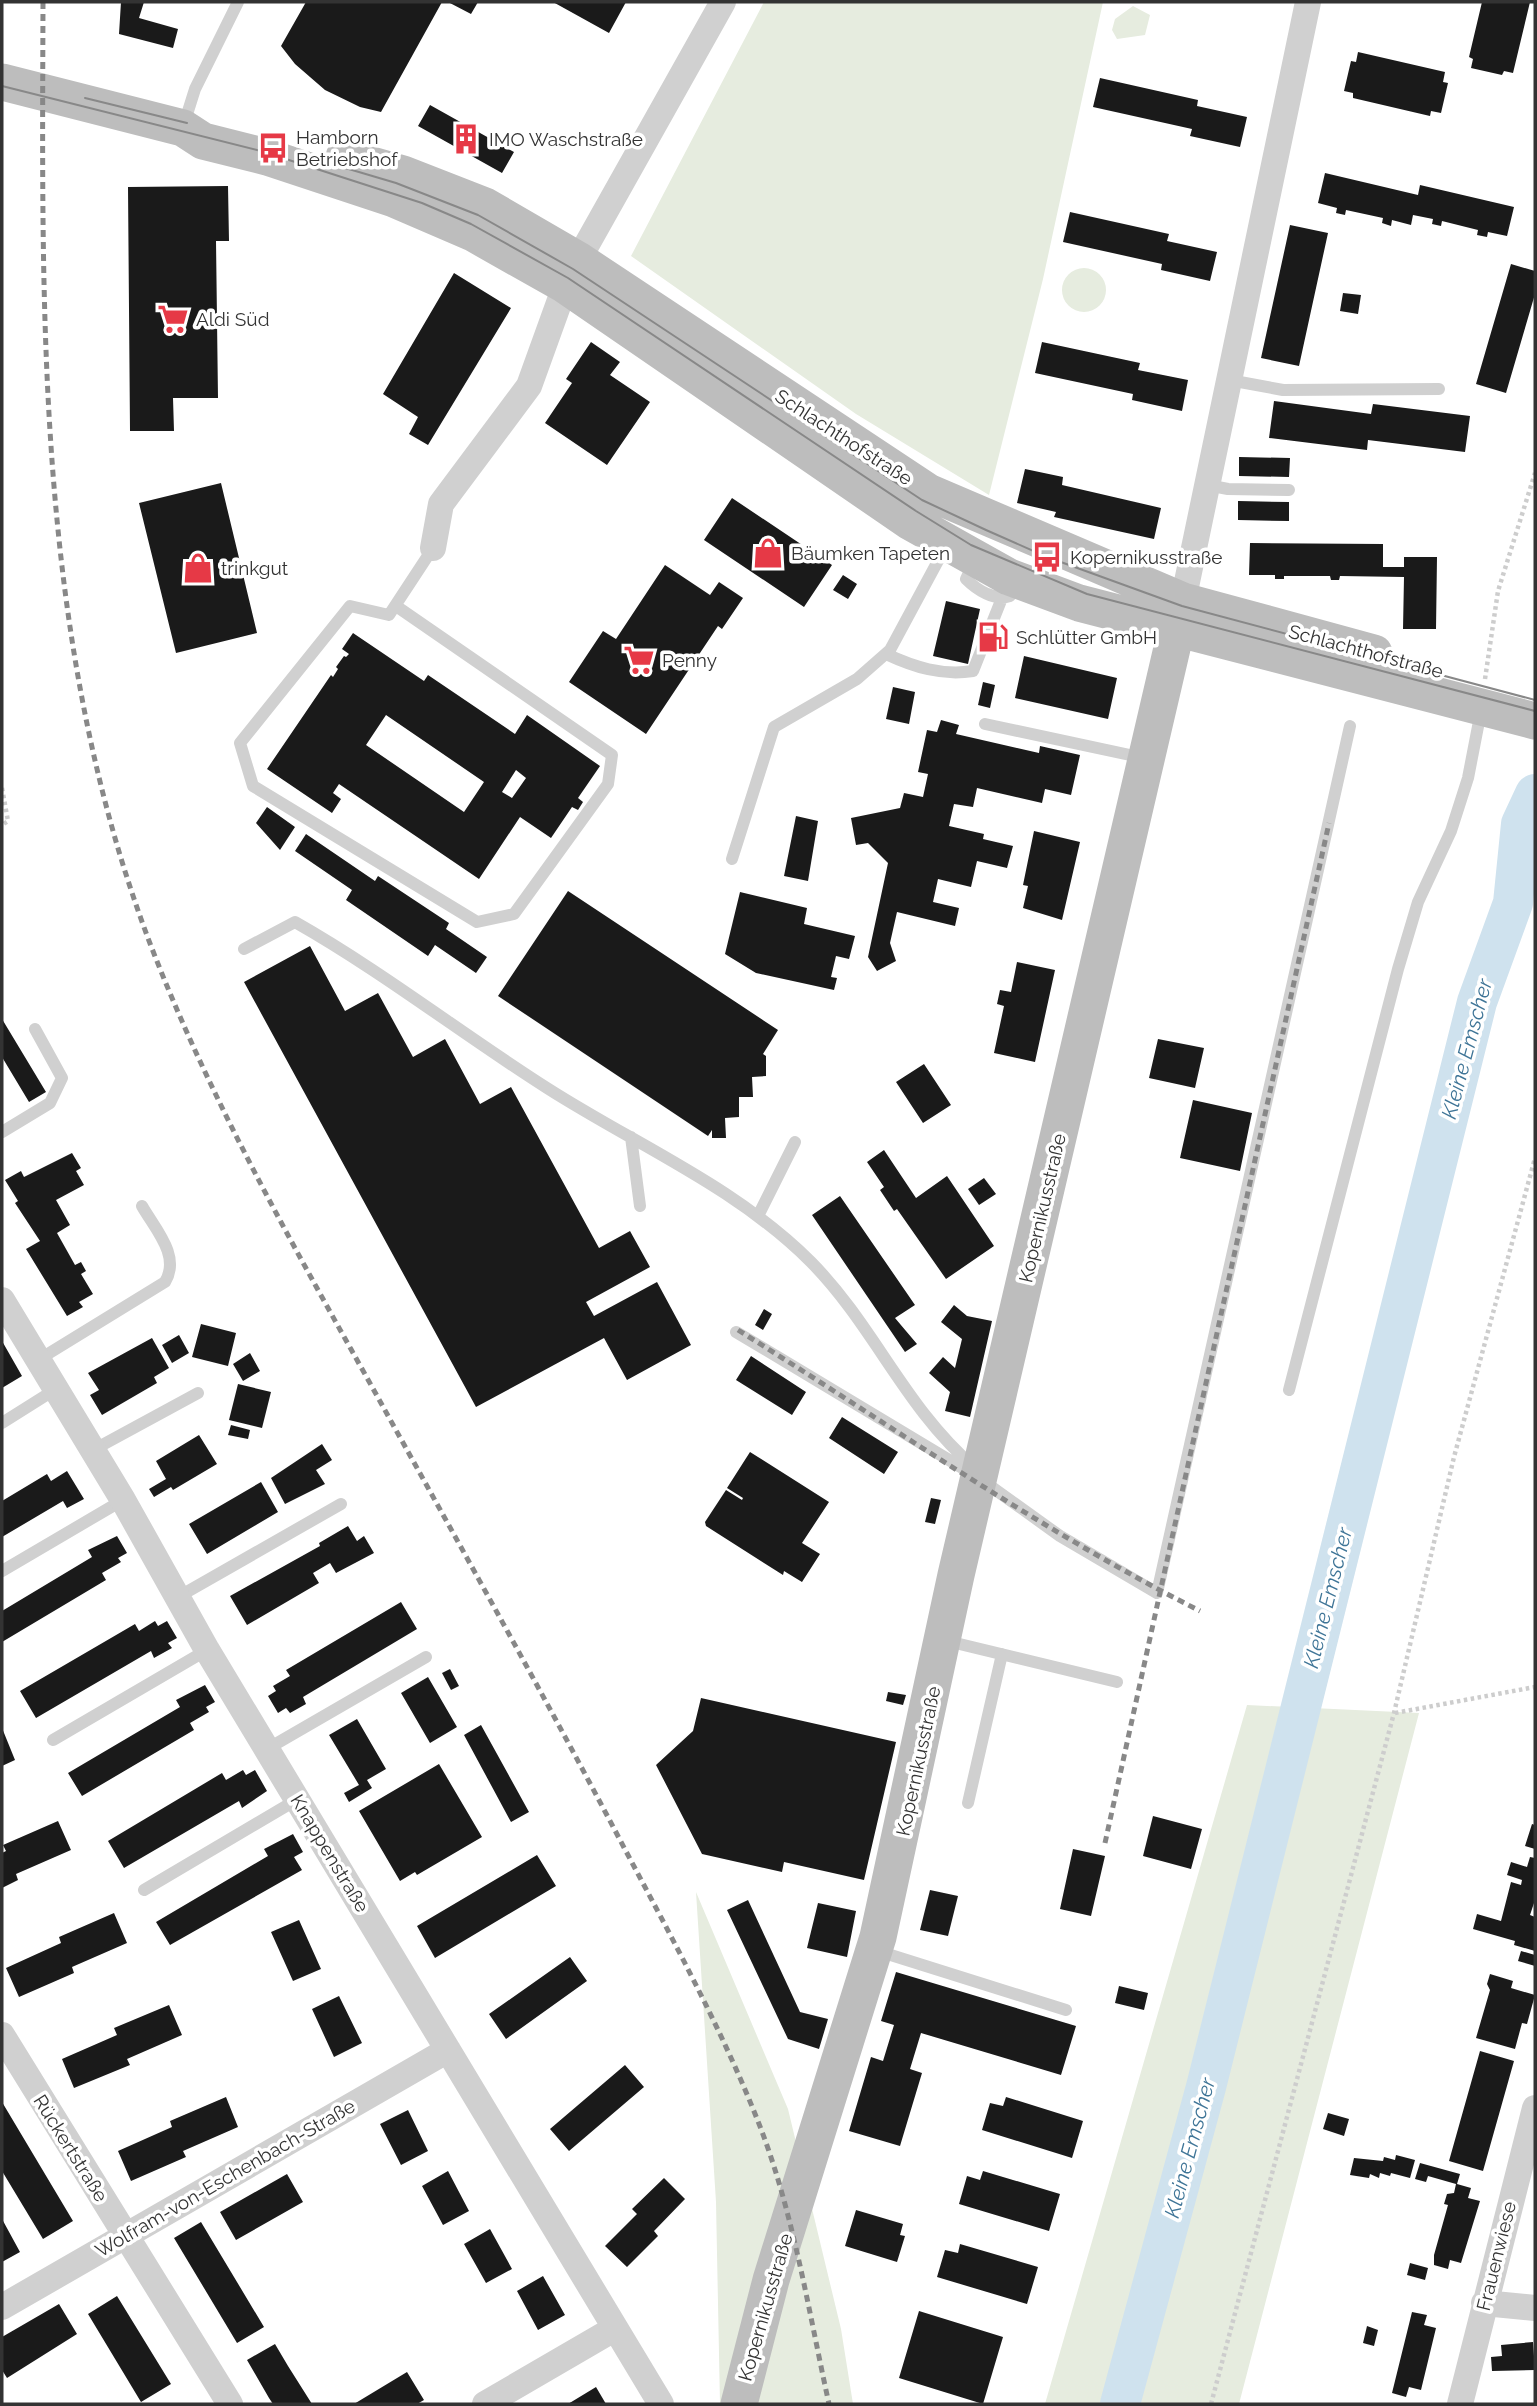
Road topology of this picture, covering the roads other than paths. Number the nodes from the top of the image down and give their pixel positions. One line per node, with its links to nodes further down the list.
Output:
1 (238, 2): 5 (lane)
2 (723, 2): 6 (street)
3 (1308, 2): 7 (street, Kopernikusstraße)
4 (2, 82): 5 (street, Schlachthofstraße)
5 (183, 128): 6 (street, Schlachthofstraße)
6 (572, 271): 11 (street); 12 (street, Schlachthofstraße); 15 (street, Schlachthofstraße)
7 (1229, 380): 8 (lane); 9 (street, Kopernikusstraße)
8 (1440, 389)
9 (1207, 485): 10 (lane); 15 (street, Kopernikusstraße)
10 (1289, 490)
11 (433, 548): 14 (lane)
12 (962, 551): 13 (street, Schlachthofstraße); 16 (lane)
13 (1012, 591): 15 (street, Schlachthofstraße); 16 (lane)
14 (396, 606): 14 (lane)
15 (1180, 614): 17 (street, Schlachthofstraße); 20 (street, Kopernikusstraße)
16 (886, 654): 21 (lane)
17 (1508, 701): 34 (lane)
18 (985, 724): 20 (lane)
19 (1350, 726): 38 (lane)
20 (1144, 758): 38 (street, Kopernikusstraße)
21 (732, 859)
22 (244, 949): 25 (lane)
23 (35, 1029): 24 (lane)
24 (2, 1132)
25 (631, 1137): 28 (lane); 29 (lane)
26 (795, 1142): 29 (lane)
27 (142, 1206): 32 (lane)
28 (640, 1206)
29 (758, 1216): 38 (lane)
30 (2, 1300): 32 (street, Knappenstraße)
31 (736, 1332): 38 (lane)
32 (38, 1360): 33 (street, Knappenstraße)
33 (56, 1389): 36 (lane); 37 (street, Knappenstraße)
34 (1289, 1390)
35 (198, 1393): 37 (lane)
36 (2, 1423)
37 (93, 1450): 39 (street, Knappenstraße)
38 (980, 1475): 43 (street, Kopernikusstraße)
39 (123, 1500): 41 (lane); 42 (street, Knappenstraße)
40 (341, 1504): 42 (lane)
41 (2, 1571)
42 (178, 1597): 44 (street, Knappenstraße)
43 (943, 1640): 45 (lane); 53 (street, Kopernikusstraße)
44 (207, 1650): 48 (lane); 49 (street, Knappenstraße)
45 (1002, 1654): 47 (lane); 51 (lane)
46 (426, 1657): 49 (lane)
47 (1117, 1682)
48 (54, 1740)
49 (267, 1749): 50 (street, Knappenstraße)
50 (298, 1799): 52 (lane); 56 (street, Knappenstraße)
51 (968, 1802)
52 (144, 1890)
53 (875, 1950): 54 (lane); 66 (street, Kopernikusstraße)
54 (1066, 2010)
55 (2, 2035): 58 (street, Rückertstraße)
56 (448, 2050): 58 (street, Wolfram-von-Eschenbach-Straße); 62 (street, Knappenstraße)
57 (1535, 2108): 59 (street, Frauenwiese)
58 (124, 2234): 60 (street, Wolfram-von-Eschenbach-Straße); 63 (street, Rückertstraße)
59 (1484, 2303): 61 (street); 67 (street, Frauenwiese)
60 (2, 2307)
61 (1535, 2308)
62 (614, 2329): 64 (street); 65 (street, Knappenstraße)
63 (230, 2404)
64 (485, 2404)
65 (661, 2404)
66 (738, 2404)
67 (1460, 2404)

